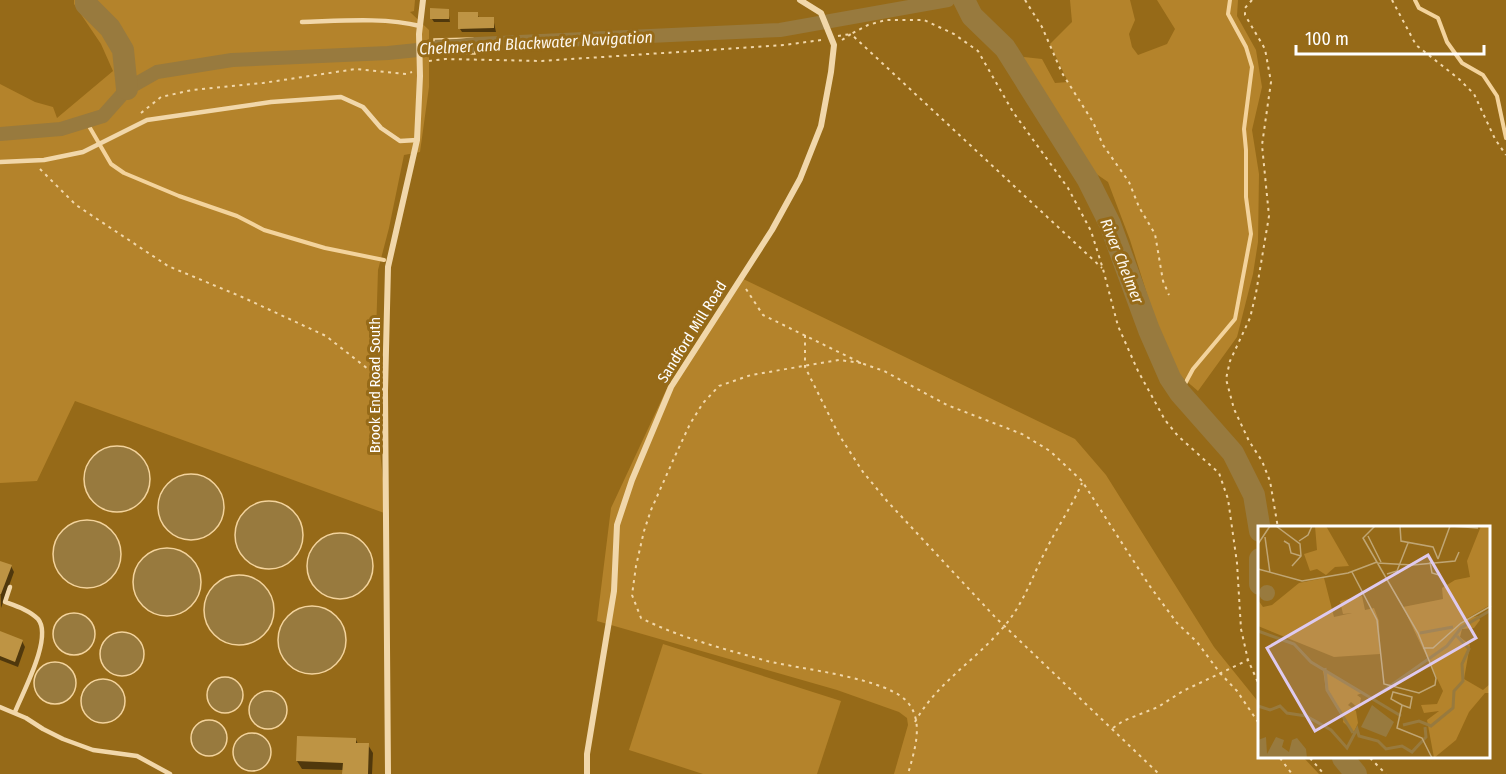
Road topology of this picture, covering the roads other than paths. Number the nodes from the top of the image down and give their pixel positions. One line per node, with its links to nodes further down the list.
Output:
1 (423, 0): 4 (street, Brook End Road South)
2 (800, 0): 12 (street, Sandford Mill Road)
3 (302, 22): 4 (lane)
4 (420, 26): 5 (street, Brook End Road South)
5 (417, 140): 6 (lane); 11 (street, Brook End Road South)
6 (0, 162)
7 (9, 587): 9 (lane)
8 (0, 707): 9 (lane)
9 (15, 712): 10 (lane)
10 (170, 774)
11 (388, 774)
12 (587, 774)

